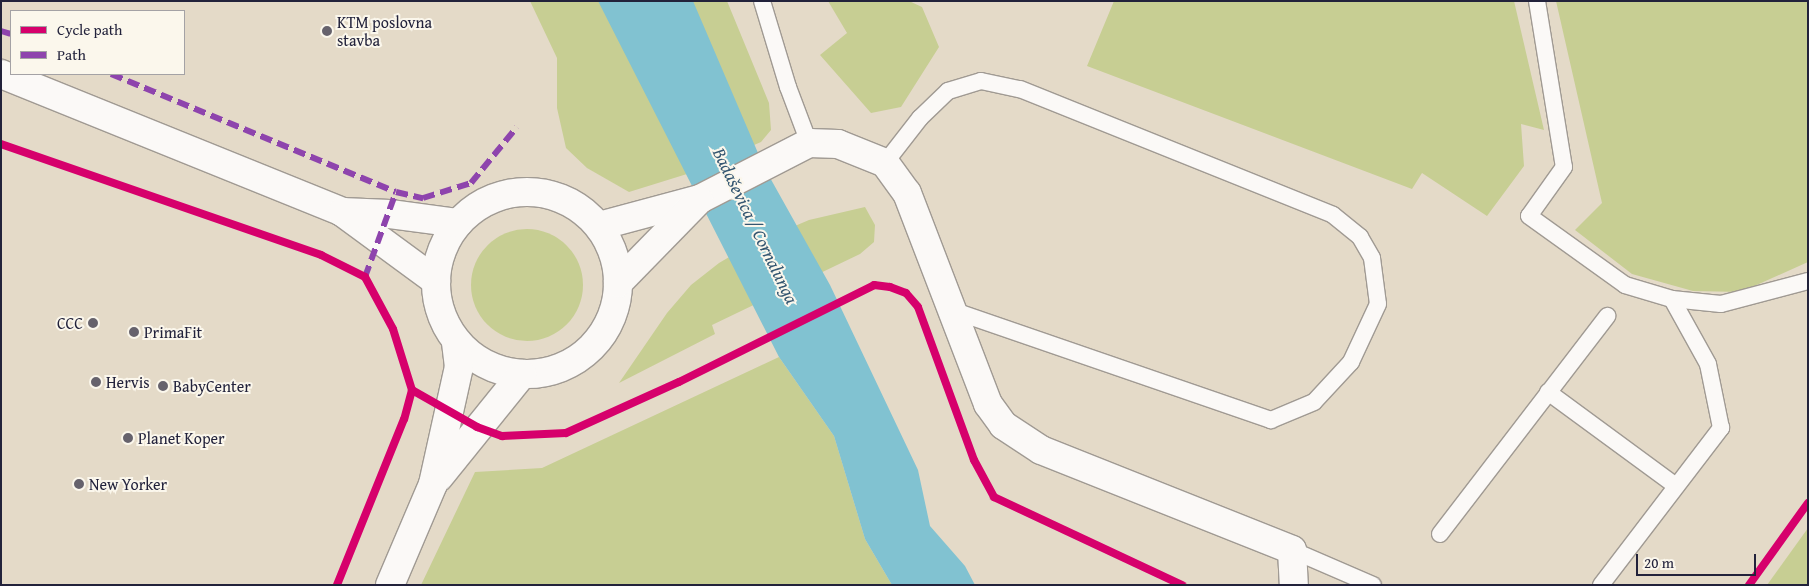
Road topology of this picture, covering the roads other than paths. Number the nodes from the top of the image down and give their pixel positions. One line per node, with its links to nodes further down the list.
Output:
1 (762, 1): 4 (lane)
2 (1537, 1): 13 (lane)
3 (1, 74): 7 (street)
4 (809, 144): 5 (street); 6 (street)
5 (885, 162): 14 (street); 14 (lane)
6 (700, 199): 9 (street); 12 (street)
7 (342, 212): 8 (street); 10 (street)
8 (458, 223): 9 (street); 10 (street)
9 (599, 226): 12 (street)
10 (436, 281): 16 (street)
11 (1808, 281): 13 (lane)
12 (618, 284): 17 (street)
13 (1672, 299): 20 (lane)
14 (949, 308): 22 (street)
15 (1607, 316): 18 (lane)
16 (456, 342): 17 (street); 19 (street)
17 (522, 374): 19 (street)
18 (1548, 392): 20 (lane); 21 (lane)
19 (433, 484): 23 (street)
20 (1676, 486): 26 (lane)
21 (1440, 534)
22 (1292, 550): 24 (street); 25 (lane)
23 (390, 585)
24 (1294, 585)
25 (1373, 585)
26 (1601, 585)

